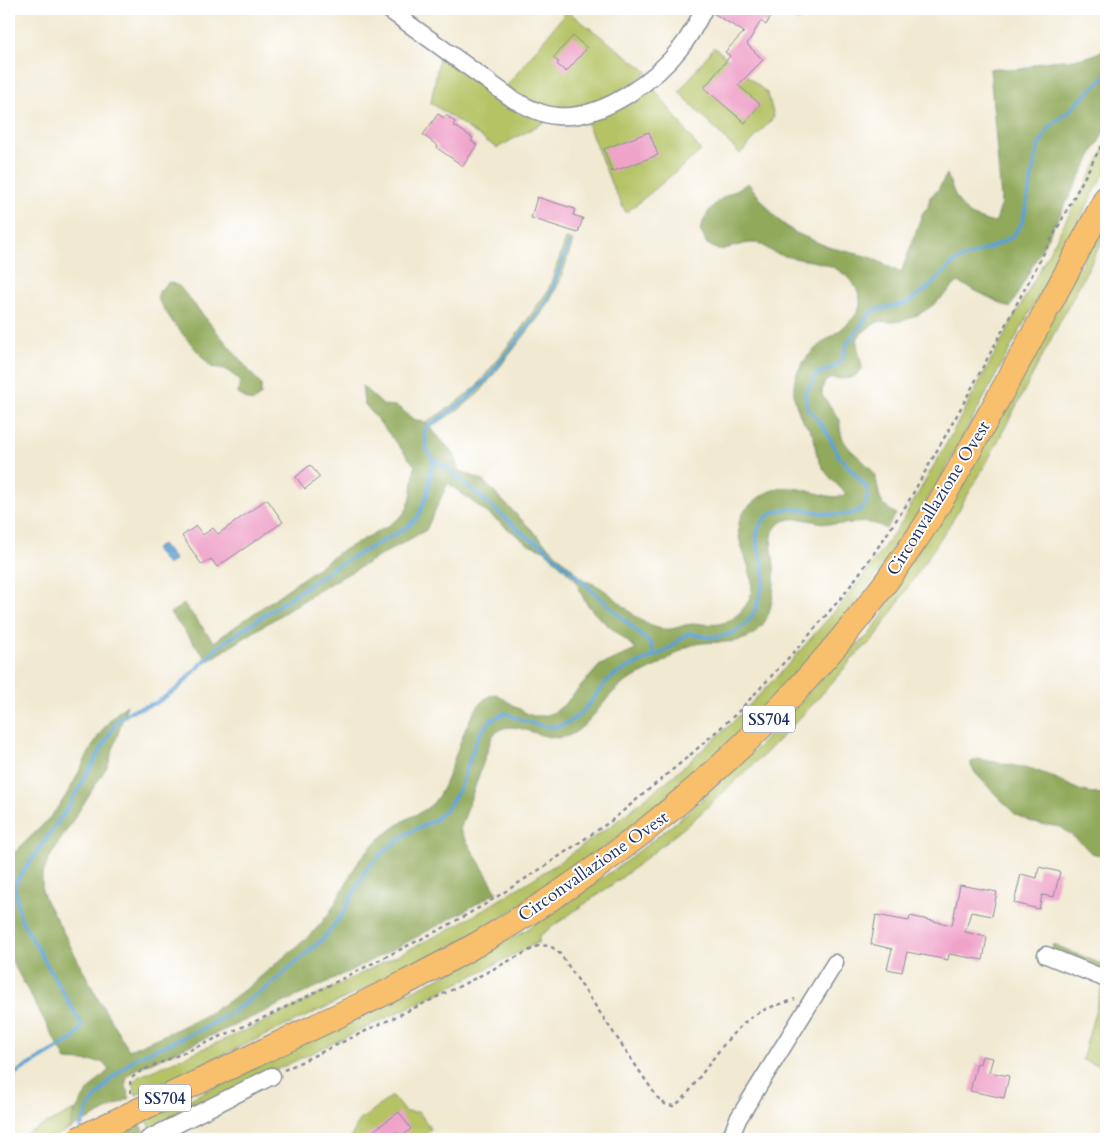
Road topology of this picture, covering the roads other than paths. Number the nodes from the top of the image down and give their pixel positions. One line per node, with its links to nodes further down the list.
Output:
1 (388, 9): 2 (street)
2 (704, 9)
3 (1106, 198): 8 (highway, Circonvallazione Ovest / SS704, bridge)
4 (1046, 955): 6 (street)
5 (835, 962): 10 (street)
6 (1106, 979)
7 (272, 1076): 9 (street)
8 (78, 1139)
9 (148, 1139)
10 (730, 1139)

